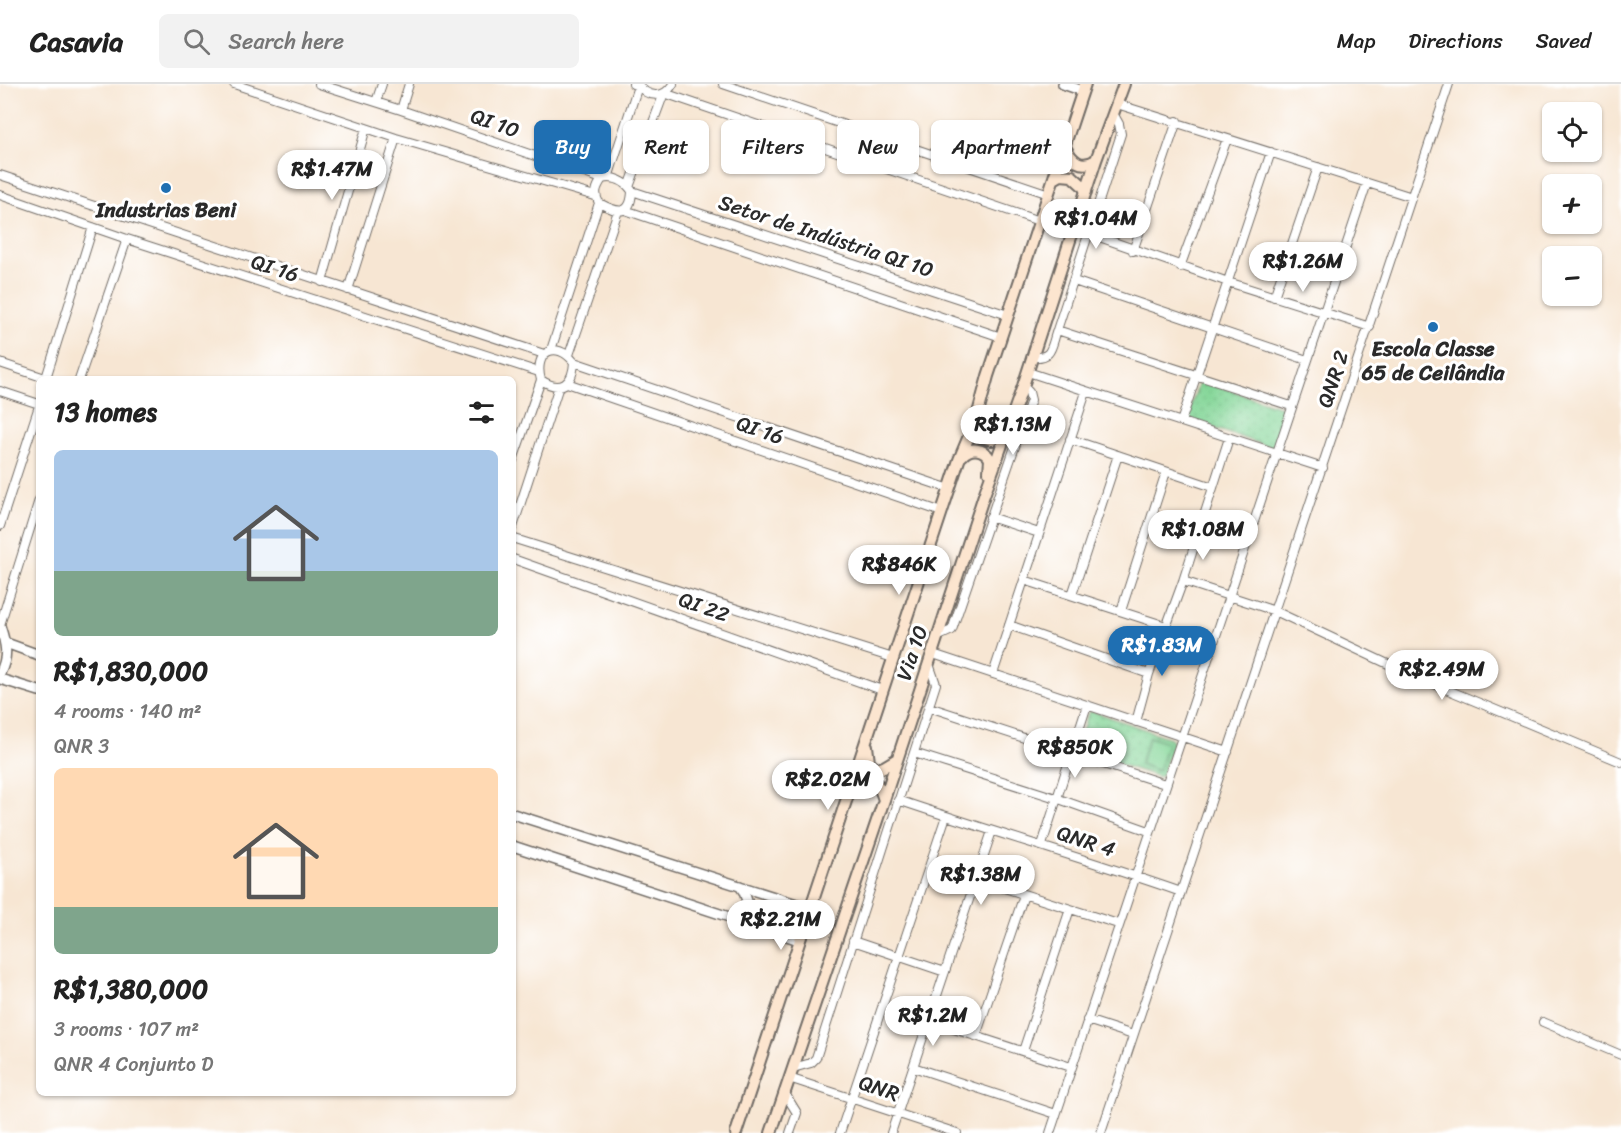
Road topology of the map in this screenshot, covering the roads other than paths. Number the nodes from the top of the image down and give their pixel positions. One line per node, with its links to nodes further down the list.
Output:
1 (234, 84): 19 (street)
2 (319, 84): 13 (street, QI 10)
3 (382, 84): 13 (street)
4 (409, 84): 15 (street)
5 (673, 84): 12 (street)
6 (723, 84): 33 (street)
7 (1063, 84): 11 (street)
8 (1124, 84): 14 (main road, Via 10)
9 (1449, 84): 35 (street)
10 (636, 85): 12 (street); 28 (street)
11 (1084, 87): 18 (main road, Via 10)
12 (664, 93): 31 (street); 38 (street)
13 (376, 102): 15 (street, QI 10)
14 (1117, 104): 16 (main road, Via 10); 17 (street)
15 (400, 110): 28 (street, QI 10)
16 (1114, 115): 24 (main road, Via 10); 40 (street)
17 (1177, 121): 21 (street); 42 (street)
18 (1072, 125)
19 (366, 128): 20 (street); 45 (street)
20 (396, 138): 36 (street); 47 (street)
21 (1227, 139): 22 (street); 43 (street)
22 (1271, 152): 25 (street); 46 (street)
23 (1072, 158): 24 (main road)
24 (1096, 160): 32 (main road, Via 10)
25 (1318, 167): 30 (street); 48 (street)
26 (1056, 174): 29 (main road, Via 10)
27 (0, 175): 45 (street)
28 (605, 178): 31 (street); 36 (street)
29 (1054, 179): 32 (main road); 33 (main road, Via 10)
30 (1367, 183): 35 (street); 49 (street)
31 (630, 189): 37 (street); 50 (street, Setor de Indústria QI 10)
32 (1086, 192): 56 (main road, Via 10)
33 (1049, 194): 38 (main road, Via 10)
34 (0, 195): 39 (street, QI 16)
35 (1412, 197): 51 (street)
36 (597, 199): 37 (street); 55 (street)
37 (622, 210): 54 (street); 57 (street)
38 (1040, 221): 50 (main road, Via 10)
39 (93, 227): 41 (street, QI 16); 62 (street)
40 (1088, 233): 42 (street, QNR 2); 44 (street)
41 (127, 239): 63 (street); 64 (street, QI 16)
42 (1133, 251): 43 (street, QNR 2)
43 (1180, 267): 46 (street, QNR 2)
44 (1074, 281): 52 (street); 53 (street)
45 (322, 282): 47 (street)
46 (1228, 282): 48 (street, QNR 2); 52 (street)
47 (348, 290): 55 (street)
48 (1274, 297): 49 (street, QNR 2)
49 (1323, 312): 51 (street, QNR 2); 58 (street)
50 (1008, 315): 54 (main road, Via 10)
51 (1370, 327): 83 (street, QNR 2)
52 (1212, 328): 58 (street); 65 (street)
53 (1057, 330): 56 (street); 65 (street, QNR 2)
54 (1001, 337): 74 (main road, Via 10)
55 (547, 352): 57 (street); 64 (street)
56 (1032, 357): 60 (main road, Via 10)
57 (572, 359): 66 (street); 86 (street)
58 (1307, 360): 72 (street)
59 (0, 363): 61 (street)
60 (1028, 372): 68 (main road, Via 10); 70 (street)
61 (39, 376)
62 (49, 376)
63 (80, 376)
64 (540, 376): 67 (street); 79 (street)
65 (1196, 376): 72 (street, QNR 2); 76 (street)
66 (567, 383): 67 (street); 89 (street, QI 16)
67 (559, 386): 91 (street)
68 (1023, 386): 75 (main road, Via 10); 90 (street)
69 (0, 391): 71 (street)
70 (1086, 392): 76 (street); 78 (street)
71 (36, 404)
72 (1291, 406): 80 (street)
73 (36, 414): 92 (street)
74 (977, 417): 75 (main road); 82 (main road, Via 10)
75 (1010, 421): 87 (main road, Via 10)
76 (1181, 422): 77 (street)
77 (1229, 438): 80 (street); 85 (street)
78 (1070, 439): 81 (street); 93 (street)
79 (516, 451)
80 (1275, 454): 83 (street); 99 (street)
81 (1118, 455): 84 (street); 98 (street)
82 (959, 460): 86 (main road, Via 10); 87 (main road)
83 (1323, 468): 101 (street, QNR 2)
84 (1166, 471): 85 (street); 100 (street)
85 (1213, 487): 97 (street)
86 (950, 489): 89 (main road, Via 10)
87 (984, 495): 105 (main road, Via 10)
88 (36, 510): 102 (street)
89 (942, 512): 108 (main road, Via 10)
90 (990, 517): 93 (street); 105 (street)
91 (516, 518)
92 (0, 526)
93 (1039, 533): 96 (street)
94 (516, 537): 108 (street)
95 (516, 560): 115 (street, QI 22)
96 (1024, 580): 98 (street); 103 (street)
97 (1182, 581): 99 (street); 104 (street)
98 (1072, 596): 100 (street)
99 (1229, 596): 101 (street); 119 (street)
100 (1120, 611): 104 (street)
101 (1275, 611): 122 (street, QNR 2); 125 (street)
102 (0, 625): 106 (street)
103 (1009, 626): 111 (street); 112 (street)
104 (1166, 626): 112 (street)
105 (939, 636): 109 (main road, Via 10)
106 (6, 643): 107 (street); 110 (street)
107 (36, 654)
108 (893, 658): 115 (main road, Via 10)
109 (931, 659): 111 (street); 117 (street); 124 (main road, Via 10)
110 (0, 673)
111 (993, 674): 116 (street)
112 (1149, 674): 118 (street)
113 (0, 679): 114 (street)
114 (36, 690)
115 (882, 690): 120 (main road, Via 10)
116 (1087, 705): 118 (street); 121 (street, QNR 4)
117 (929, 707): 121 (street); 123 (street)
118 (1136, 722): 119 (street)
119 (1181, 737): 122 (street); 127 (street)
120 (866, 740): 124 (main road); 126 (main road, Via 10)
121 (1071, 752): 127 (street); 128 (street, QNR 4)
122 (1228, 752): 140 (street)
123 (914, 753): 128 (street); 130 (street)
124 (897, 759): 129 (main road, Via 10)
125 (1621, 762)
126 (853, 782): 129 (main road); 142 (main road, Via 10)
127 (1165, 784): 134 (street)
128 (1056, 798): 134 (street); 135 (street, QNR 4)
129 (884, 800): 159 (main road, Via 10)
130 (898, 800): 132 (street); 147 (street)
131 (516, 815): 139 (street)
132 (946, 816): 133 (street); 148 (street)
133 (992, 831): 135 (street); 138 (street)
134 (1149, 831): 137 (street)
135 (1042, 845): 137 (street, QNR 4)
136 (516, 847): 144 (street)
137 (1135, 876): 140 (street, QNR 4); 145 (street, QNR 4)
138 (976, 879): 141 (street); 149 (street)
139 (740, 886): 142 (street); 144 (street)
140 (1181, 892): 153 (street)
141 (1023, 895): 143 (street); 154 (street)
142 (810, 908): 146 (main road, Via 10)
143 (1070, 909): 145 (street); 155 (street)
144 (733, 918): 146 (street)
145 (1118, 924): 150 (street, QNR 4)
146 (799, 940): 164 (main road, Via 10)
147 (853, 941): 148 (street); 159 (street)
148 (899, 957): 149 (street); 161 (street)
149 (945, 972): 151 (street)
150 (1087, 1020): 153 (street); 157 (street, QNR 4)
151 (929, 1021): 154 (street); 158 (street)
152 (1543, 1022): 156 (street)
153 (1133, 1035): 173 (street)
154 (976, 1036): 155 (street)
155 (1023, 1051): 157 (street)
156 (1621, 1055)
157 (1071, 1066): 163 (street)
158 (913, 1067): 162 (street); 163 (street)
159 (791, 1073): 160 (main road, Via 10); 161 (street, QNR)
160 (784, 1092): 165 (main road, Via 10); 168 (street)
161 (852, 1098): 162 (street, QNR); 169 (street)
162 (897, 1113): 170 (street); 171 (street, QNR)
163 (1056, 1114): 172 (street)
164 (741, 1118): 166 (main road, Via 10); 167 (main road)
165 (771, 1132)
166 (736, 1133)
167 (744, 1133)
168 (790, 1133)
169 (840, 1133)
170 (891, 1133)
171 (957, 1133)
172 (1050, 1133)
173 (1101, 1133)

